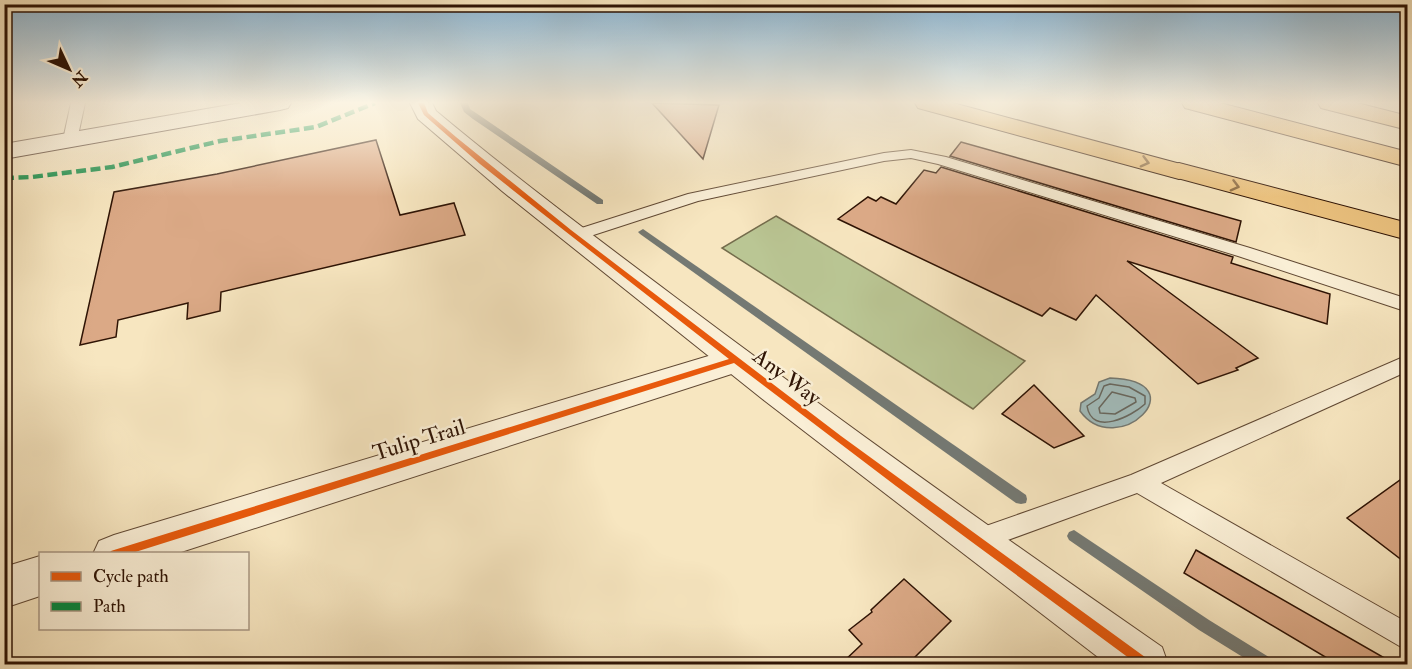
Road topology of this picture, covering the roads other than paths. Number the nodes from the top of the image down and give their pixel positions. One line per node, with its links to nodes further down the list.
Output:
1 (45, 134): 5 (street)
2 (449, 134): 8 (street, Any Way)
3 (1042, 134): 7 (main road, one-way to 7)
4 (1310, 134): 6 (main road)
5 (4, 152)
6 (1407, 160)
7 (1407, 232)
8 (575, 236): 9 (lane); 10 (street, Any Way)
9 (1407, 306)
10 (735, 360): 13 (street, Any Way); 14 (street, Tulip Trail)
11 (1407, 362): 12 (lane)
12 (1139, 482): 13 (lane); 17 (lane)
13 (975, 541): 18 (street, Any Way)
14 (120, 552)
15 (39, 576): 16 (street)
16 (4, 588)
17 (1407, 638)
18 (1145, 664)

